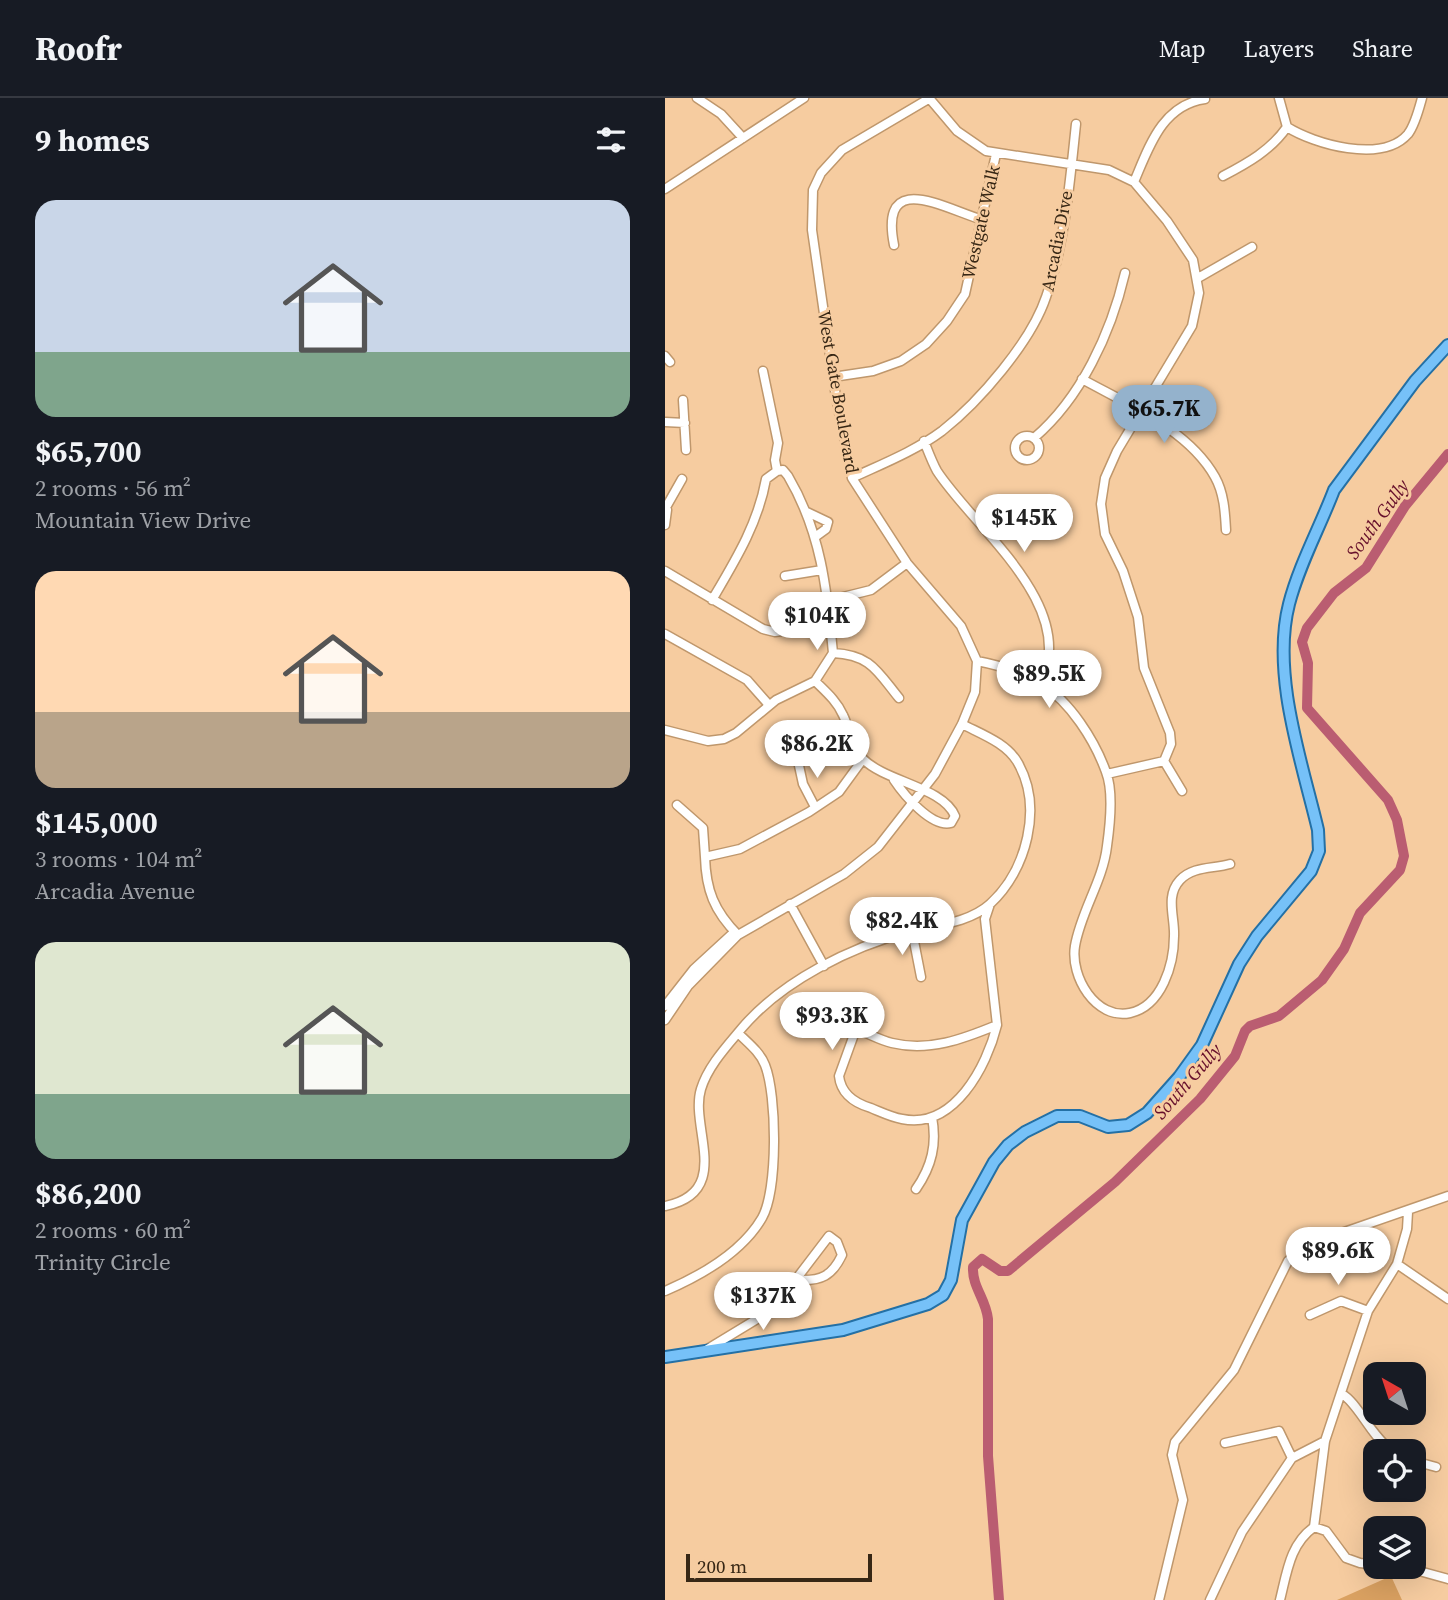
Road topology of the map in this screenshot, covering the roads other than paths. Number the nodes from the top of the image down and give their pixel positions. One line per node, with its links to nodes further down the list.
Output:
1 (697, 98): 10 (street)
2 (804, 98): 7 (street)
3 (929, 98): 11 (street); 23 (street, West Gate Boulevard)
4 (1279, 98): 9 (street)
5 (1422, 98): 9 (street)
6 (1205, 99): 14 (street)
7 (794, 101): 10 (street)
8 (1076, 124): 12 (street, Arcadia Dive)
9 (1287, 127): 13 (street)
10 (743, 138): 15 (street)
11 (996, 154): 12 (street); 16 (street, Westgate Walk)
12 (1072, 165): 14 (street); 30 (street, Arcadia Dive)
13 (1223, 176)
14 (1134, 182): 20 (street)
15 (665, 189)
16 (983, 220): 17 (street); 23 (street, Westgate Walk)
17 (894, 245)
18 (1252, 247): 20 (street)
19 (1125, 273): 24 (street)
20 (1198, 278): 26 (street)
21 (1448, 345): 89 (main road)
22 (763, 371): 32 (street)
23 (833, 377): 33 (street, West Gate Boulevard)
24 (1082, 379): 26 (street); 29 (street)
25 (683, 400): 28 (street)
26 (1141, 412): 38 (street); 58 (street)
27 (665, 422): 28 (street)
28 (685, 423): 31 (street)
29 (1034, 438)
30 (924, 441): 33 (street, Arcadia Dive); 51 (street)
31 (686, 450)
32 (778, 471): 36 (street); 44 (street)
33 (852, 478): 40 (street, West Gate Boulevard)
34 (682, 479): 35 (street)
35 (666, 510): 37 (street)
36 (807, 512): 39 (street); 39 (street)
37 (665, 525)
38 (1226, 530)
39 (815, 537): 41 (street)
40 (907, 563): 45 (street); 49 (street, West Gate Boulevard)
41 (823, 570): 43 (street); 45 (street)
42 (665, 572): 44 (street)
43 (785, 576)
44 (712, 600): 46 (street)
45 (827, 601): 46 (street)
46 (830, 624): 48 (street)
47 (665, 634): 53 (street)
48 (833, 653): 50 (street); 52 (street)
49 (977, 661): 51 (street); 54 (street)
50 (815, 681): 53 (street); 56 (street)
51 (1041, 683): 59 (street)
52 (899, 698)
53 (769, 705): 55 (street)
54 (962, 724): 61 (street); 69 (street)
55 (665, 730)
56 (863, 759): 60 (street); 65 (street)
57 (798, 761): 65 (street)
58 (1164, 761): 59 (street); 62 (street)
59 (1107, 774): 67 (street)
60 (894, 780): 61 (street); 64 (street)
61 (924, 790): 64 (street); 64 (street)
62 (1182, 791)
63 (677, 804): 66 (street)
64 (914, 805): 68 (street)
65 (815, 807): 66 (street)
66 (705, 857): 71 (street)
67 (1230, 864)
68 (790, 904): 71 (street); 72 (street)
69 (990, 904): 70 (street); 76 (street)
70 (912, 931): 72 (street); 73 (street)
71 (738, 935): 74 (street); 75 (street)
72 (824, 966): 77 (street)
73 (921, 977)
74 (665, 1006)
75 (665, 1020)
76 (997, 1025): 78 (street); 78 (street)
77 (738, 1033): 81 (street); 85 (street)
78 (932, 1117): 79 (street)
79 (916, 1189)
80 (1448, 1196): 82 (street)
81 (665, 1206)
82 (1408, 1212): 83 (street); 100 (street)
83 (1397, 1264): 86 (street); 87 (street)
84 (799, 1280): 84 (street); 89 (street)
85 (665, 1291)
86 (1448, 1299)
87 (1368, 1311): 88 (street); 91 (street)
88 (1310, 1315)
89 (706, 1350): 90 (main road)
90 (665, 1357)
91 (1342, 1394): 92 (street); 93 (street)
92 (1376, 1439)
93 (1325, 1441): 95 (street); 98 (street)
94 (1225, 1443): 95 (street)
95 (1292, 1458): 101 (street)
96 (1426, 1464): 97 (street)
97 (1436, 1467)
98 (1314, 1527): 99 (street); 102 (street)
99 (1448, 1579)
100 (1159, 1600)
101 (1210, 1600)
102 (1280, 1600)

